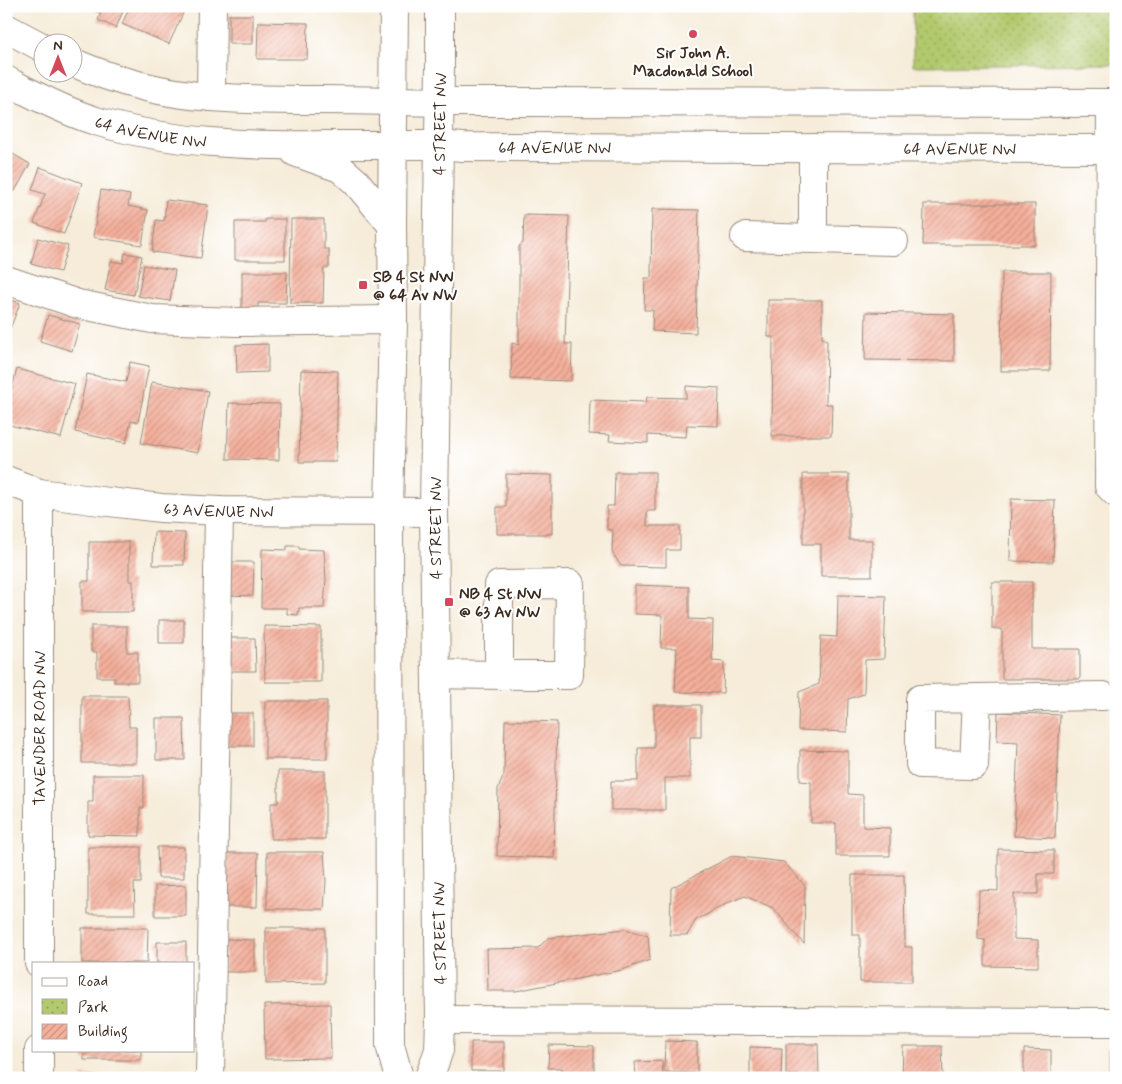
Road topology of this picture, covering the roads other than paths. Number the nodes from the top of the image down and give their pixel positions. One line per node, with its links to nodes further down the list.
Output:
1 (212, 6): 8 (main road)
2 (394, 6): 9 (main road)
3 (440, 6): 10 (main road, 4 STREET NW)
4 (6, 28): 5 (main road)
5 (32, 42)
6 (82, 66): 8 (main road)
7 (6, 80): 14 (main road, 64 AVENUE NW)
8 (212, 97): 9 (main road)
9 (393, 100): 10 (main road); 12 (main road)
10 (439, 102): 11 (main road); 13 (main road, 4 STREET NW)
11 (1114, 103): 16 (main road)
12 (393, 145): 13 (main road, 64 AVENUE NW); 14 (main road, 64 AVENUE NW); 17 (main road)
13 (439, 145): 15 (main road, 64 AVENUE NW); 28 (main road, 4 STREET NW)
14 (277, 146): 17 (main road)
15 (813, 148): 16 (main road, 64 AVENUE NW); 19 (main road)
16 (1114, 148): 25 (main road)
17 (392, 225): 22 (main road)
18 (745, 237): 19 (main road)
19 (813, 239): 20 (main road)
20 (894, 241)
21 (6, 280): 22 (main road)
22 (393, 320): 27 (main road)
23 (6, 480): 24 (main road, 63 AVENUE NW)
24 (39, 493): 26 (main road, 63 AVENUE NW); 33 (main road, TAVENDER ROAD NW)
25 (1116, 493)
26 (219, 511): 27 (main road, 63 AVENUE NW); 38 (main road)
27 (389, 511): 28 (main road, 63 AVENUE NW); 39 (main road)
28 (434, 512): 29 (main road, 4 STREET NW)
29 (436, 674): 30 (main road); 34 (main road, 4 STREET NW)
30 (499, 675)
31 (1103, 696): 32 (main road)
32 (977, 698)
33 (39, 962)
34 (440, 1020): 35 (main road); 40 (main road, 4 STREET NW)
35 (1116, 1022)
36 (39, 1052): 37 (main road)
37 (39, 1078)
38 (210, 1078)
39 (399, 1078)
40 (428, 1078)

